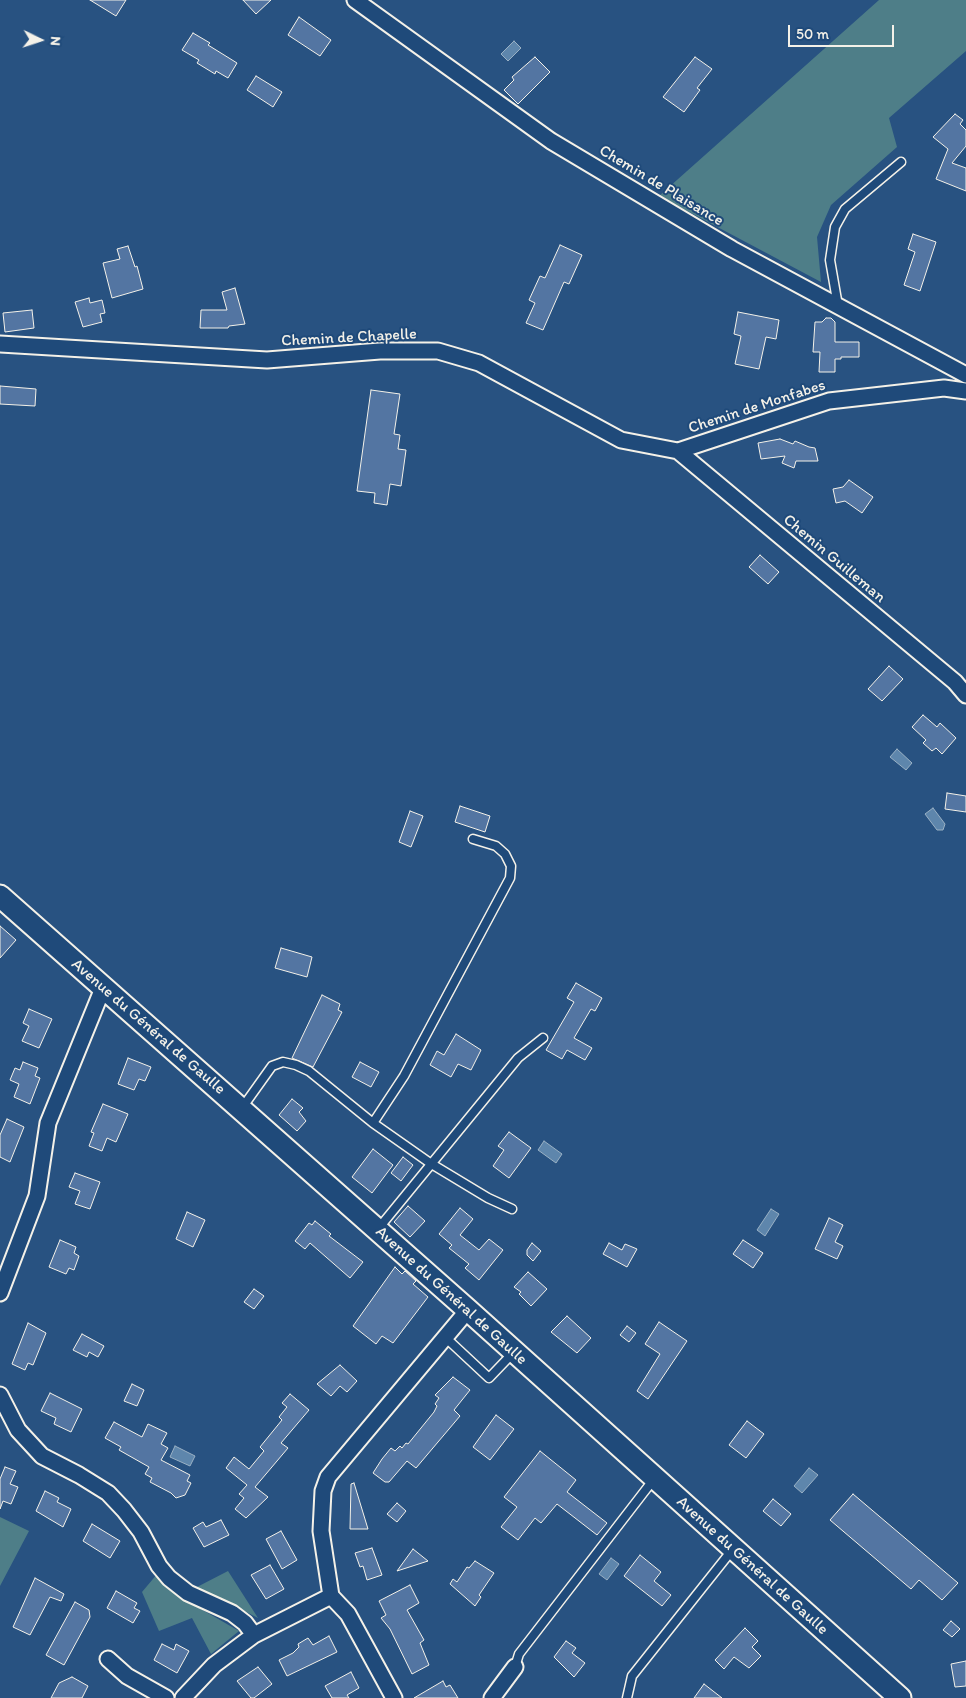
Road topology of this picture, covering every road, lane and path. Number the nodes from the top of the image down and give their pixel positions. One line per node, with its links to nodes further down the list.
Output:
1 (355, 0): 3 (street, Chemin de Plaisance)
2 (901, 162): 3 (lane)
3 (838, 306): 5 (street, Chemin de Plaisance)
4 (0, 344): 7 (street, Chemin de Chapelle)
5 (966, 375)
6 (966, 391): 7 (street, Chemin de Monfabes)
7 (678, 451): 8 (street, Chemin Guilleman)
8 (966, 695)
9 (473, 839): 14 (lane)
10 (0, 896): 11 (main road, Avenue du Général de Gaulle)
11 (103, 988): 13 (main road, Avenue du Général de Gaulle); 18 (street)
12 (543, 1038): 15 (lane)
13 (240, 1109): 14 (lane); 17 (main road, Avenue du Général de Gaulle)
14 (373, 1123): 15 (lane)
15 (430, 1163): 16 (lane); 17 (lane)
16 (512, 1209)
17 (377, 1230): 19 (main road, Avenue du Général de Gaulle)
18 (0, 1293)
19 (468, 1310): 20 (street); 21 (main road, Avenue du Général de Gaulle)
20 (445, 1337): 21 (lane); 25 (street)
21 (514, 1352): 23 (main road, Avenue du Général de Gaulle)
22 (0, 1395): 26 (street)
23 (654, 1479): 24 (main road, Avenue du Général de Gaulle); 28 (lane)
24 (733, 1549): 33 (lane); 34 (main road, Avenue du Général de Gaulle)
25 (331, 1596): 26 (street); 31 (street)
26 (254, 1635): 30 (street)
27 (108, 1659): 29 (street)
28 (515, 1667): 32 (street)
29 (166, 1698)
30 (183, 1698)
31 (394, 1698)
32 (492, 1698)
33 (627, 1698)
34 (900, 1698)

